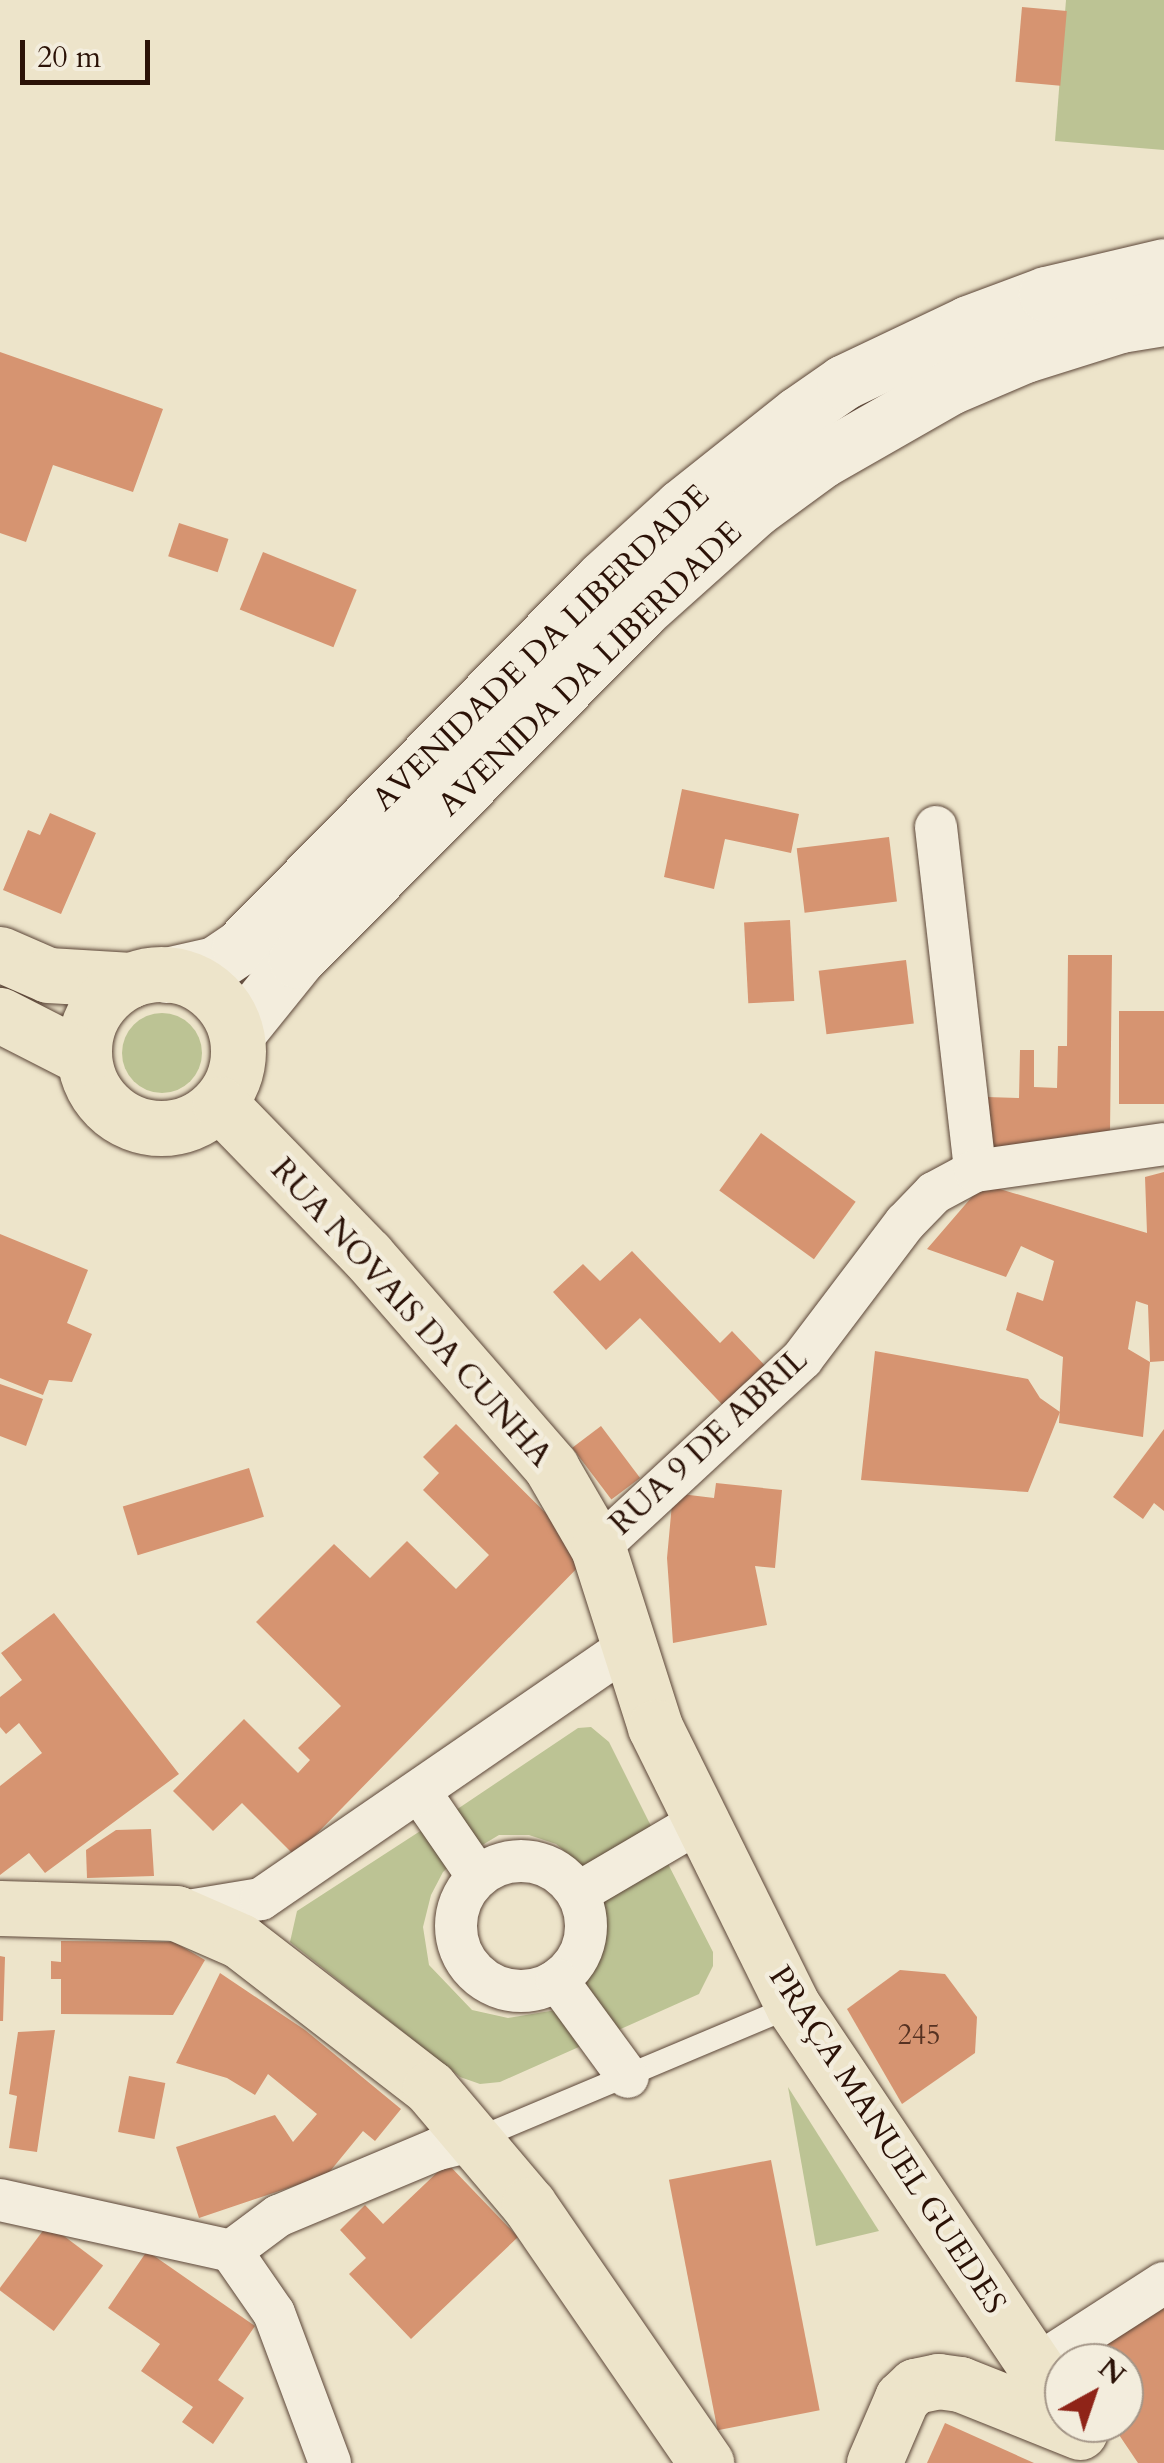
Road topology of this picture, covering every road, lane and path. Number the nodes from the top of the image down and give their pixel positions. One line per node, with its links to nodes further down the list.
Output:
1 (1164, 266): 5 (main road, AVENIDADE DA LIBERDADE)
2 (1164, 318): 7 (main road, AVENIDA DA LIBERDADE)
3 (936, 827): 11 (street)
4 (0, 954): 5 (main road)
5 (148, 978): 7 (main road); 8 (main road)
6 (0, 1015): 8 (main road)
7 (238, 1032): 9 (main road)
8 (84, 1058): 9 (main road)
9 (220, 1104): 12 (main road, RUA NOVAIS DA CUNHA)
10 (1164, 1144): 11 (street, RUA 9 DE ABRIL)
11 (975, 1171): 12 (street, RUA 9 DE ABRIL)
12 (598, 1548): 13 (main road, RUA NOVAIS DA CUNHA)
13 (630, 1644): 14 (street); 15 (main road, PRAÇA MANUEL GUEDES)
14 (419, 1791): 16 (street); 19 (street)
15 (699, 1822): 17 (street); 21 (main road, PRAÇA MANUEL GUEDES)
16 (478, 1876): 17 (street); 20 (street)
17 (578, 1894): 20 (street)
18 (0, 1908): 19 (main road)
19 (176, 1913): 23 (main road)
20 (558, 1980): 22 (street)
21 (793, 2006): 22 (lane); 28 (main road, PRAÇA MANUEL GUEDES)
22 (628, 2077): 23 (lane)
23 (474, 2140): 25 (street); 31 (main road)
24 (0, 2200): 25 (street)
25 (231, 2251): 30 (street)
26 (1164, 2283): 27 (street)
27 (1123, 2343)
28 (1044, 2380)
29 (1044, 2411): 32 (main road)
30 (330, 2463)
31 (706, 2463)
32 (874, 2463)

